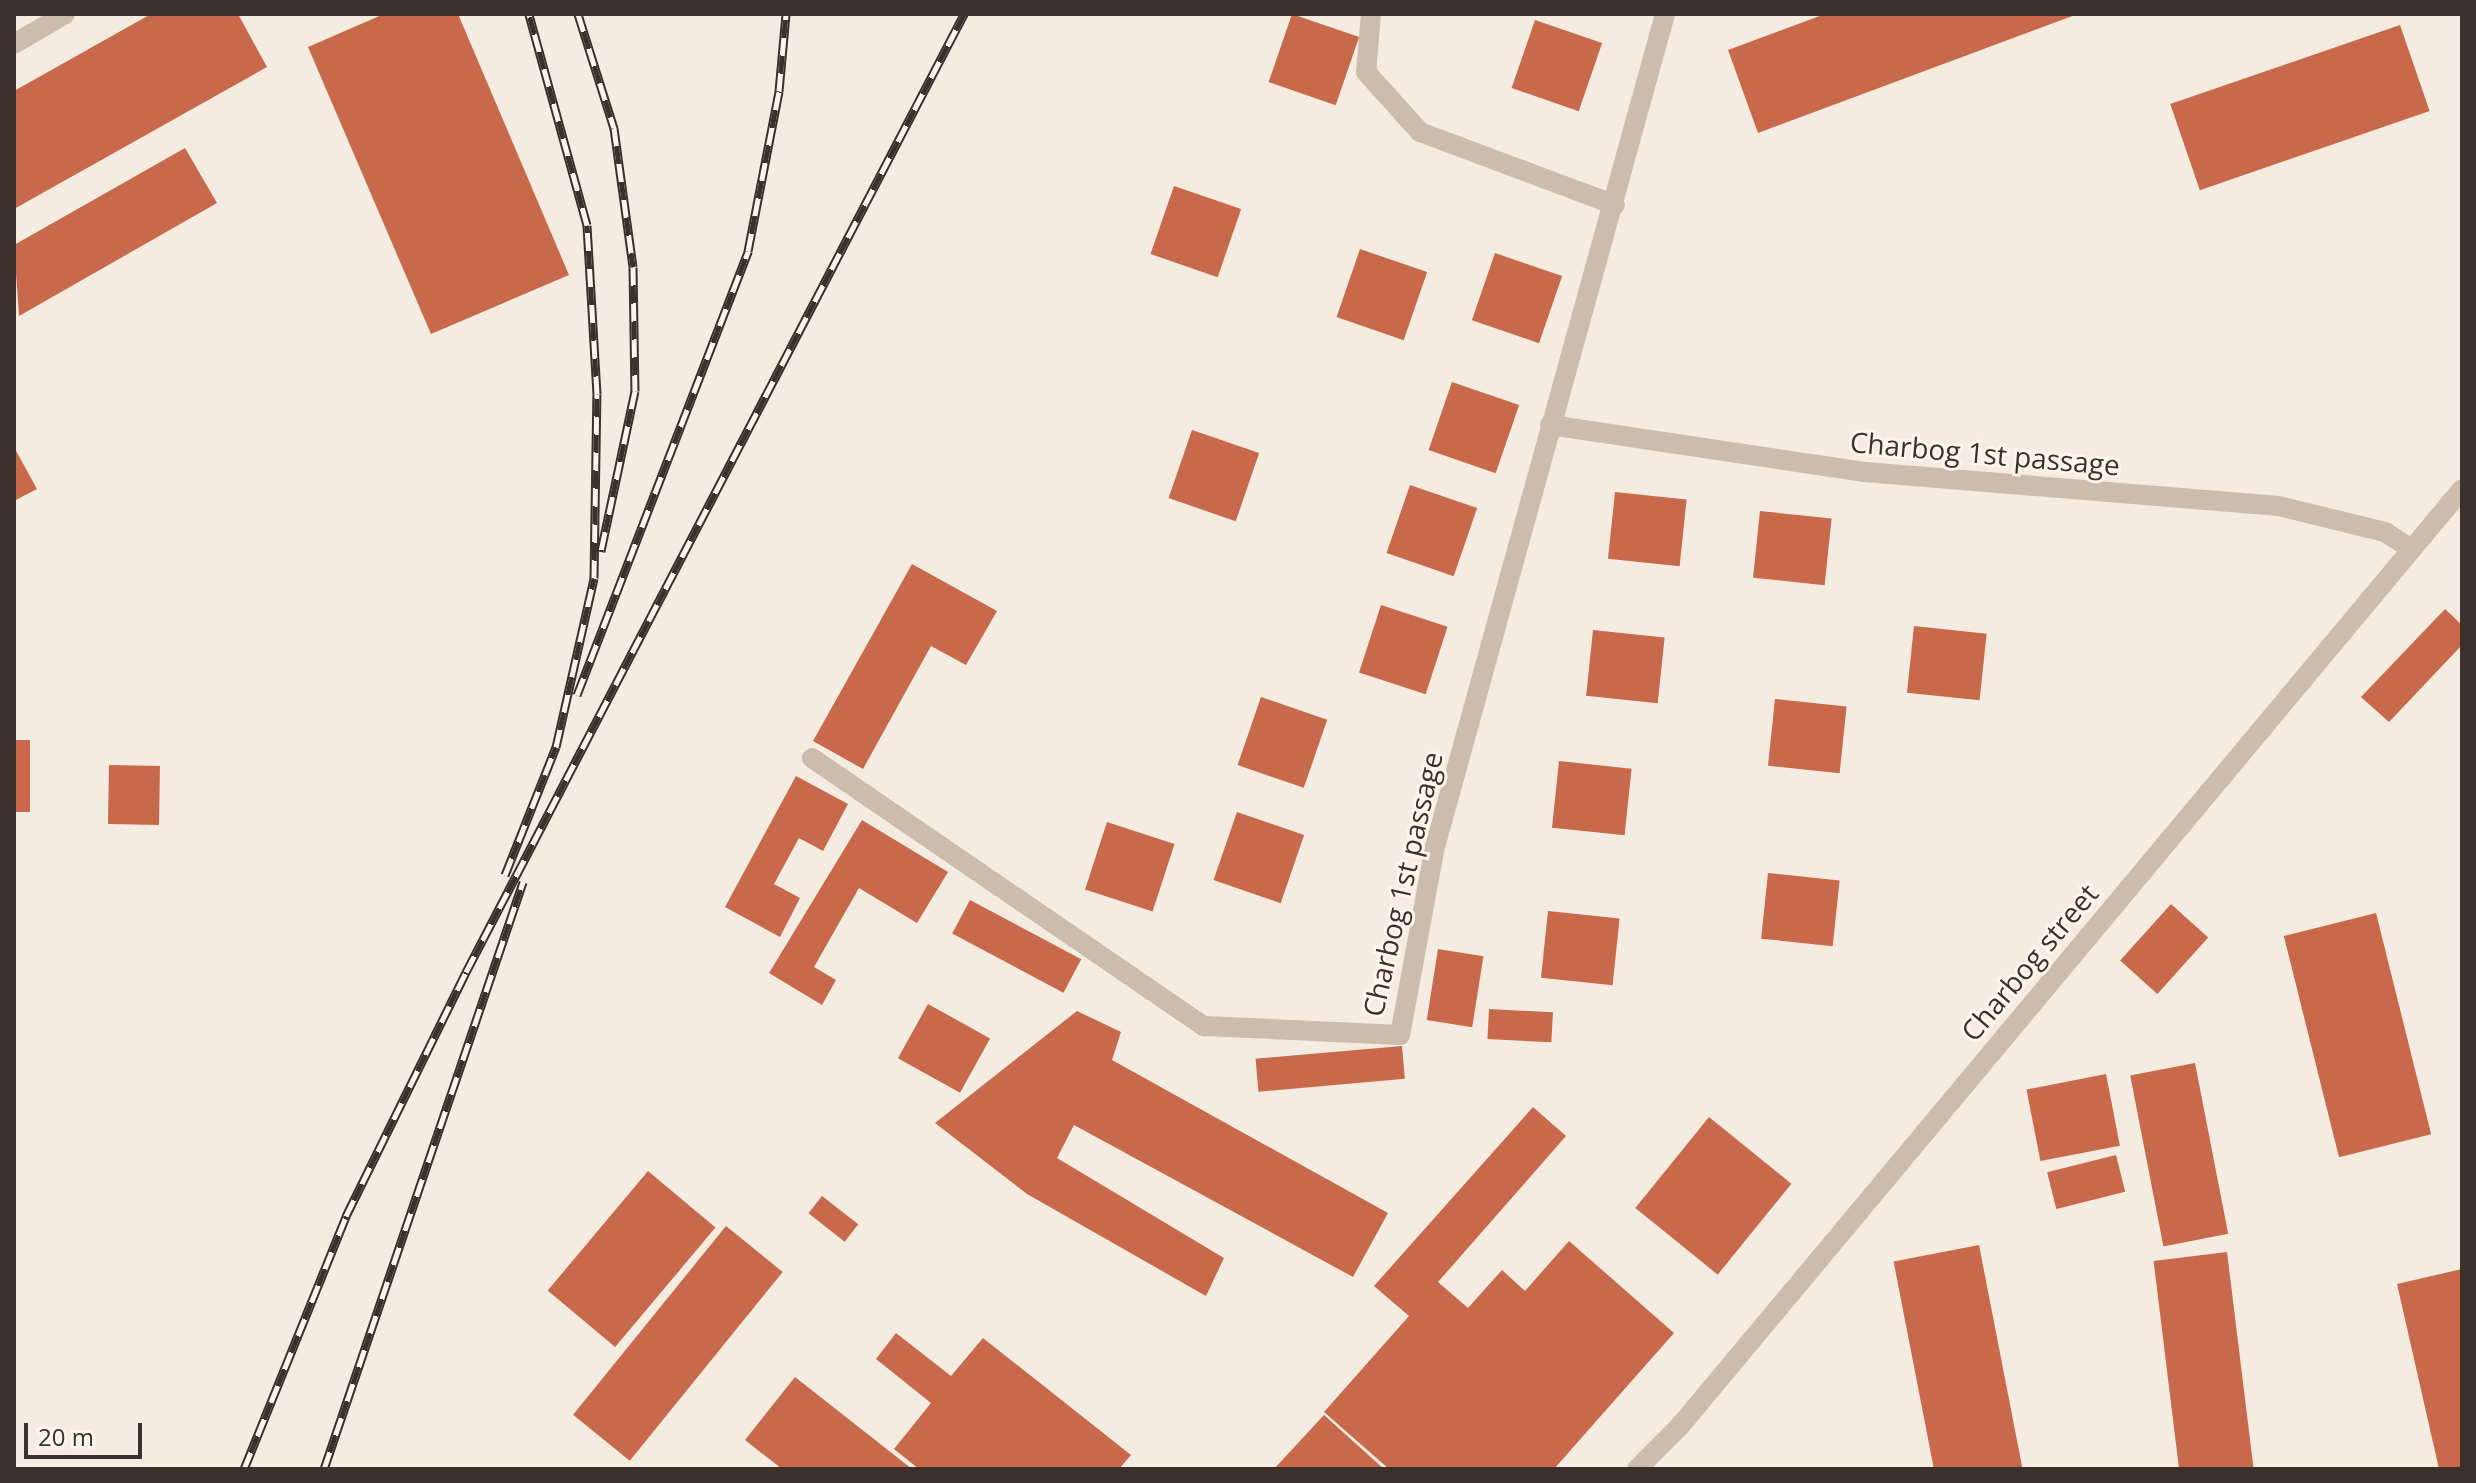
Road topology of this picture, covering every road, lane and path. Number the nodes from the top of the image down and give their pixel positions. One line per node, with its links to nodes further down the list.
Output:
1 (65, 14): 4 (street)
2 (1371, 14): 5 (street)
3 (1665, 14): 5 (street, Chаrbog 1st passage)
4 (14, 44)
5 (1615, 205): 6 (street, Chаrbog 1st passage)
6 (1550, 425): 8 (street, Chаrbog 1st passage); 9 (street, Chаrbog 1st passage)
7 (2462, 489): 8 (street, Charbog street)
8 (2410, 548): 10 (street, Charbog street)
9 (812, 758)
10 (1637, 1469)

